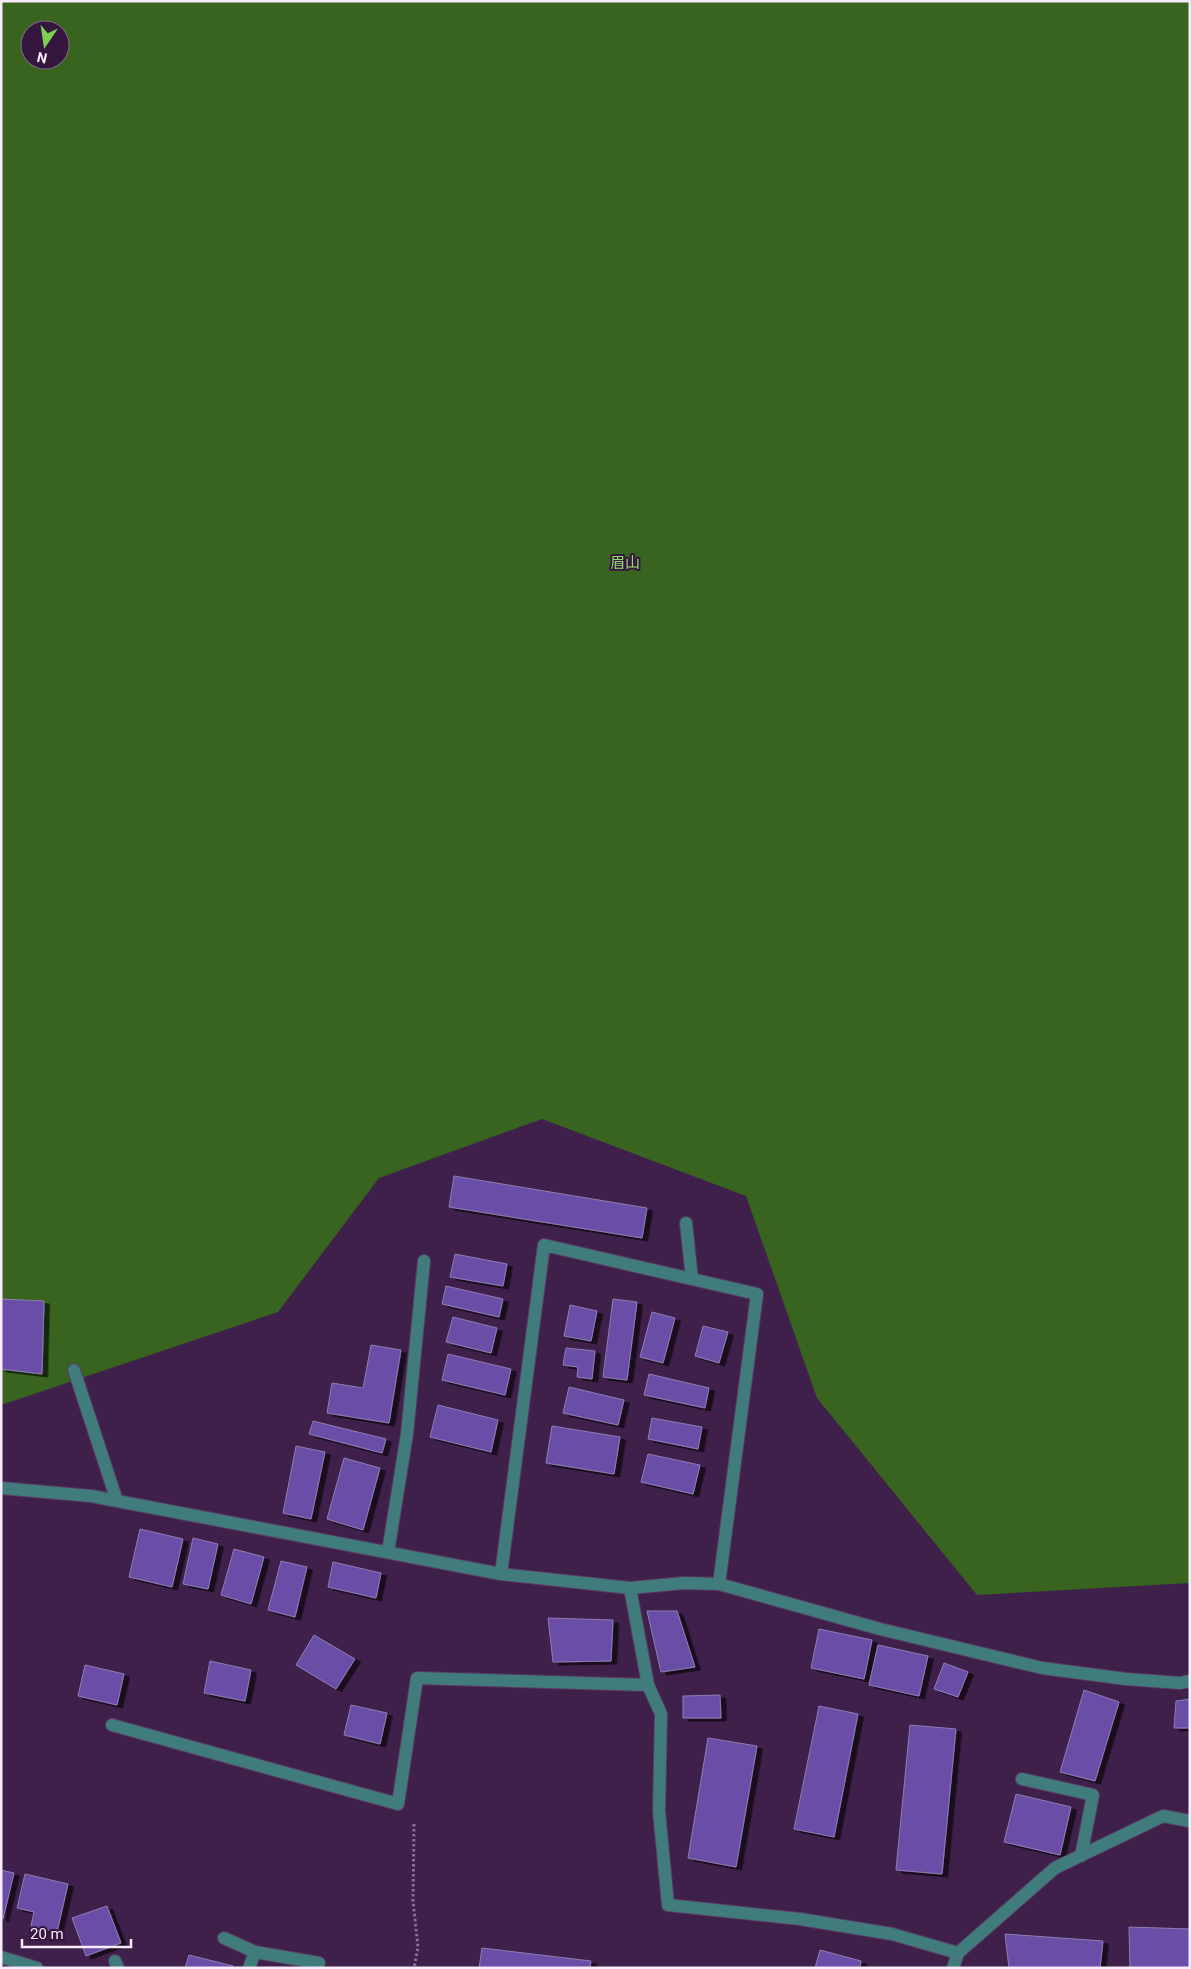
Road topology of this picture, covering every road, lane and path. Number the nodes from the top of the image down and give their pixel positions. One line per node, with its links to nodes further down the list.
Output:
1 (686, 1223): 3 (street)
2 (424, 1261): 7 (street)
3 (692, 1279): 8 (street); 9 (street)
4 (74, 1370): 6 (street)
5 (1, 1488): 6 (street)
6 (117, 1501): 7 (street)
7 (388, 1552): 8 (street)
8 (501, 1574): 10 (street)
9 (719, 1584): 10 (street); 11 (street)
10 (630, 1588): 12 (street)
11 (1190, 1681)
12 (648, 1685): 15 (street); 20 (street)
13 (112, 1725): 15 (street)
14 (1022, 1779): 17 (street)
15 (398, 1804): 25 (path)
16 (1190, 1822): 17 (street)
17 (1081, 1856): 20 (street)
18 (224, 1938): 19 (street)
19 (255, 1952): 22 (street); 24 (street)
20 (958, 1953): 26 (street)
21 (1, 1957): 23 (street)
22 (319, 1963)
23 (37, 1968)
24 (249, 1968)
25 (414, 1968)
26 (952, 1968)

